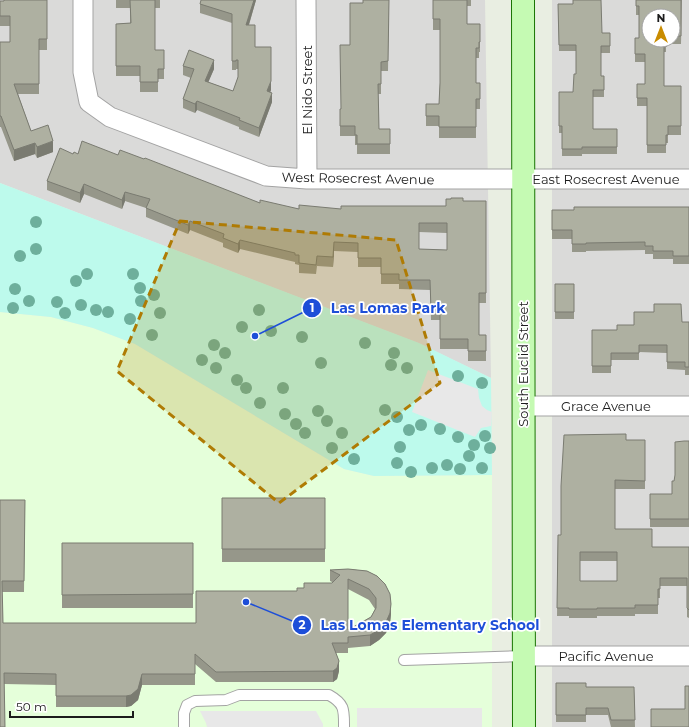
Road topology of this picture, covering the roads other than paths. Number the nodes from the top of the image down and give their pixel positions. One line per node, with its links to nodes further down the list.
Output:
1 (82, 0): 4 (street, West Rosecrest Avenue)
2 (306, 0): 4 (street, El Nido Street)
3 (523, 0): 5 (main road, South Euclid Street)
4 (307, 179): 5 (street, West Rosecrest Avenue)
5 (522, 179): 6 (street, East Rosecrest Avenue); 7 (main road, South Euclid Street)
6 (689, 179)
7 (523, 406): 8 (street, Grace Avenue); 9 (main road, South Euclid Street)
8 (689, 406)
9 (523, 656): 10 (street, Pacific Avenue); 11 (lane); 14 (main road, South Euclid Street)
10 (689, 656)
11 (404, 660)
12 (184, 727): 13 (lane)
13 (344, 727)
14 (524, 727)

